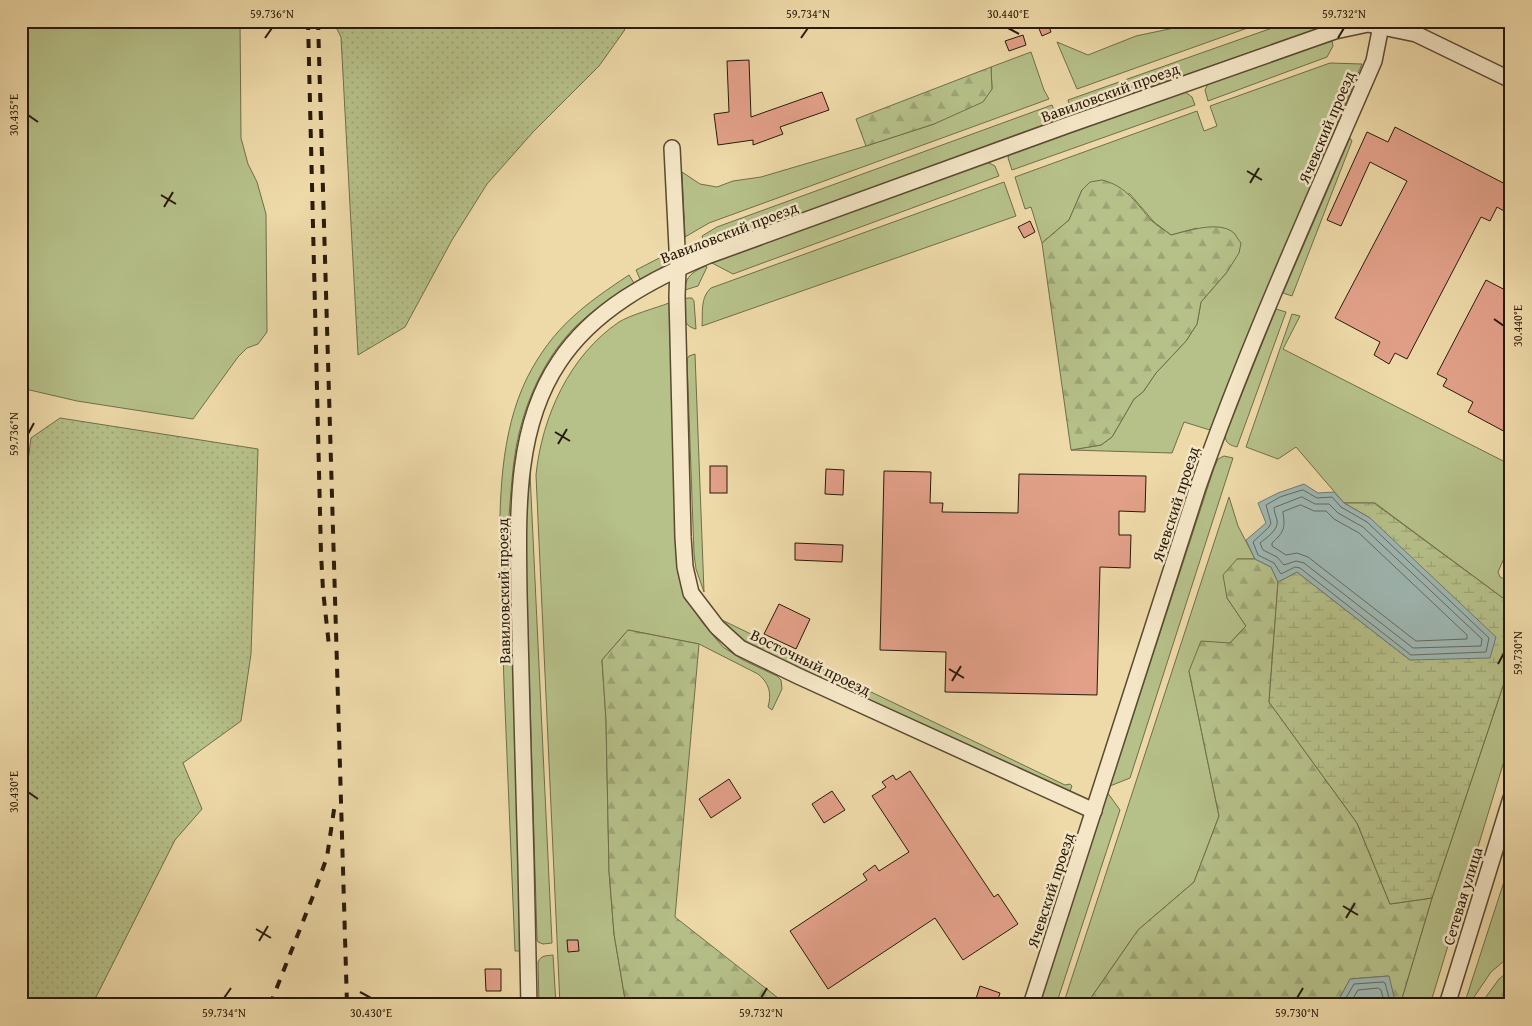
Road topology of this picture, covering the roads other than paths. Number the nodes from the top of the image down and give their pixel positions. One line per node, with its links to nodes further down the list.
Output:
1 (1381, 24): 2 (street, Вавиловский проезд); 4 (street, Вавиловский проезд); 6 (street, Ячевский проезд)
2 (1511, 80)
3 (672, 148): 4 (street, Восточный проезд)
4 (678, 268): 6 (street, Восточный проезд); 7 (street, Вавиловский проезд)
5 (1511, 798): 9 (street, Сетевая улица)
6 (1094, 811): 8 (street, Ячевский проезд)
7 (529, 1005)
8 (1030, 1005)
9 (1447, 1005)

